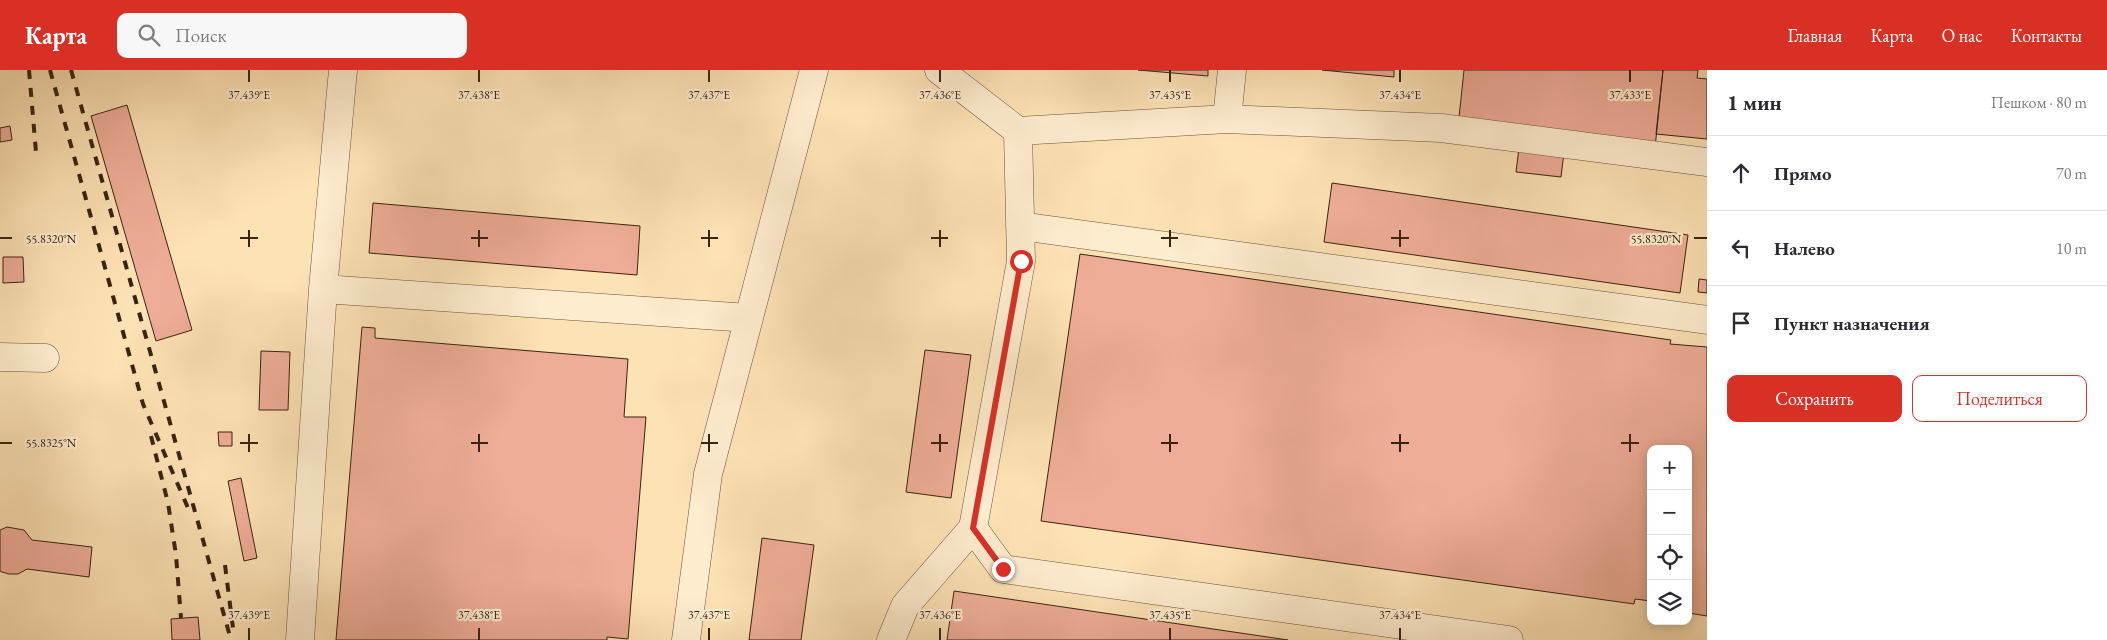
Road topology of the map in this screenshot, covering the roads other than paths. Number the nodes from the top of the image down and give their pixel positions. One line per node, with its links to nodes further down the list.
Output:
1 (343, 70): 9 (lane)
2 (814, 70): 10 (lane)
3 (939, 70): 6 (lane)
4 (1232, 70): 5 (lane)
5 (1228, 118): 6 (lane); 7 (lane)
6 (1018, 131): 8 (lane)
7 (1707, 162)
8 (1020, 226): 11 (lane); 14 (lane)
9 (324, 289): 10 (lane); 15 (lane)
10 (749, 318): 16 (lane)
11 (1707, 320)
12 (0, 357): 13 (lane)
13 (45, 358)
14 (973, 528): 17 (lane); 18 (lane)
15 (300, 640)
16 (686, 640)
17 (891, 640)
18 (1509, 640)

